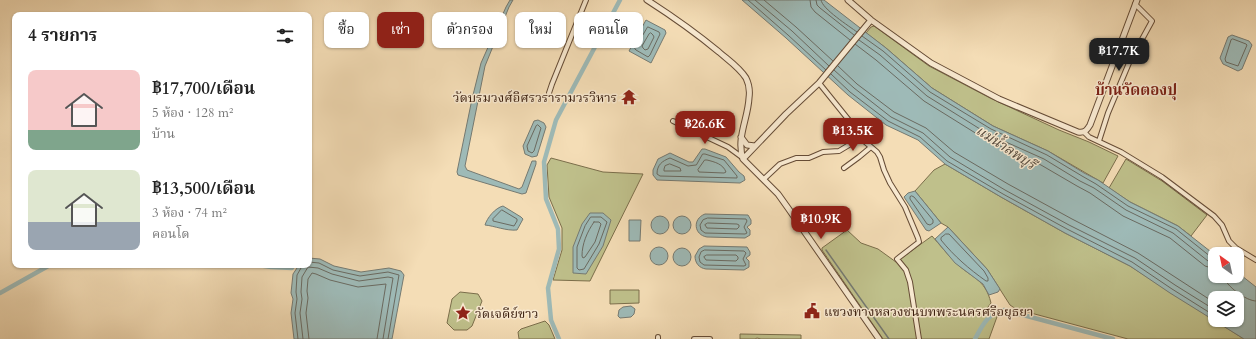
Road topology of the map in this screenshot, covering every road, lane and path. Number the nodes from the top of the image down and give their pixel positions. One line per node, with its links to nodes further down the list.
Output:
1 (586, 0): 7 (street)
2 (647, 0): 11 (street)
3 (848, 0): 5 (street)
4 (1136, 2): 9 (street); 12 (street)
5 (871, 20): 6 (street); 9 (street)
6 (820, 82): 10 (street); 13 (street)
7 (549, 94)
8 (673, 121): 15 (street)
9 (1084, 132): 12 (street)
10 (857, 135): 14 (street); 17 (street)
11 (741, 137): 13 (street); 15 (street)
12 (1099, 141): 18 (street)
13 (755, 146): 15 (street)
14 (871, 147): 16 (street); 22 (street)
15 (743, 159): 17 (street)
16 (844, 168)
17 (764, 179): 21 (street)
18 (1256, 260)
19 (694, 339): 20 (street)
20 (710, 339)
21 (880, 339)
22 (919, 339)

